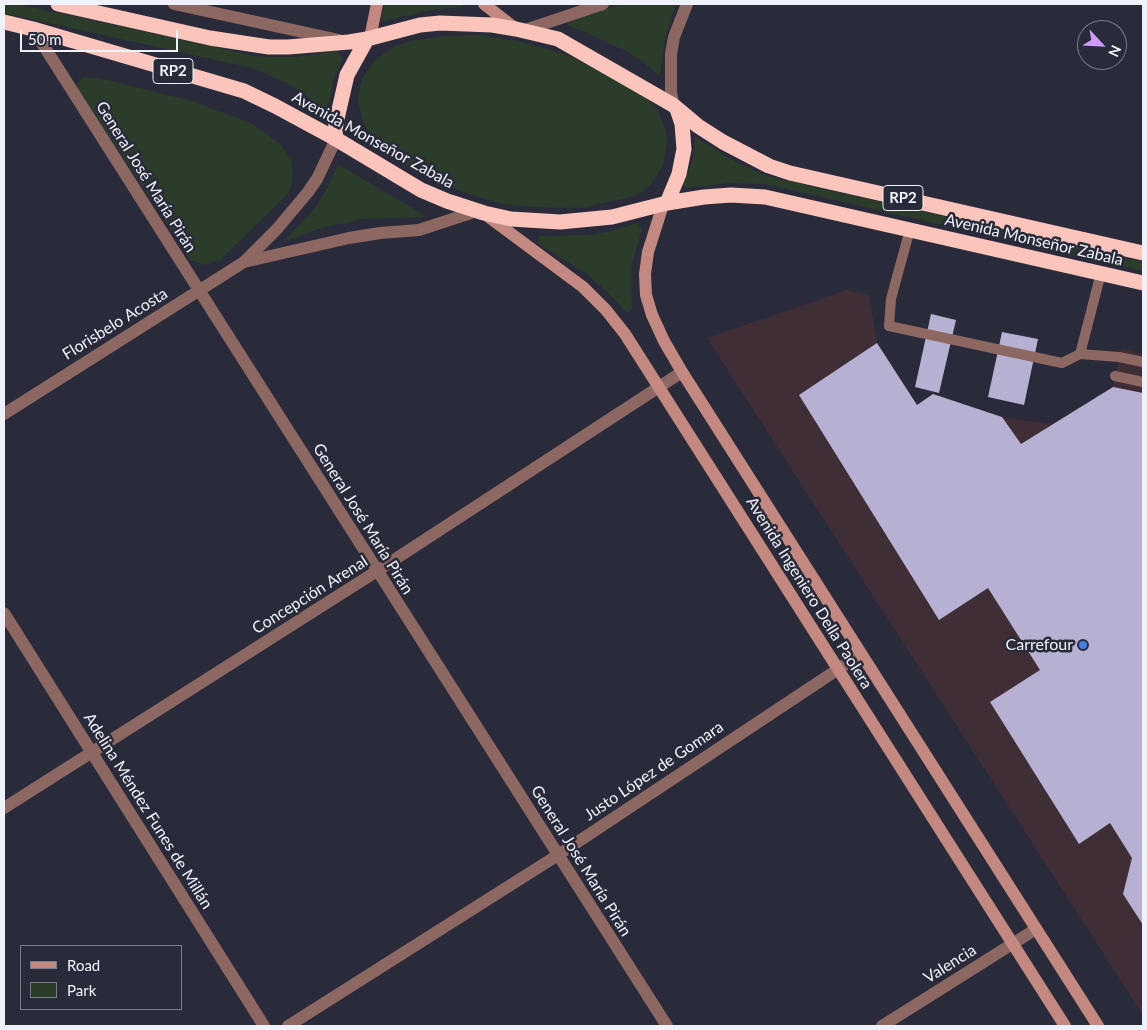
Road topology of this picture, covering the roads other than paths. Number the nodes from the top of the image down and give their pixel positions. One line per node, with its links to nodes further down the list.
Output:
1 (58, 4): 11 (highway, RP2)
2 (174, 4): 11 (street)
3 (378, 4): 10 (main road)
4 (484, 4): 9 (main road)
5 (603, 4): 9 (street)
6 (687, 4): 12 (street)
7 (5, 23): 8 (highway, Avenida Monseñor Zabala / RP2)
8 (32, 29): 13 (highway, Avenida Monseñor Zabala / RP2); 21 (street, General José María Pirán)
9 (519, 30): 10 (highway, RP2); 12 (highway, Avenida Monseñor Zabala / RP2)
10 (368, 39): 11 (highway, RP2); 13 (highway)
11 (349, 42)
12 (675, 107): 14 (highway); 17 (highway, Avenida Monseñor Zabala / RP2)
13 (336, 139): 15 (highway, Avenida Monseñor Zabala / RP2); 18 (street, Florisbelo Acosta)
14 (665, 204): 15 (highway, Avenida Monseñor Zabala / RP2); 16 (highway, Avenida Monseñor Zabala / RP2); 24 (main road, Avenida Ingeniero Della Paolera)
15 (480, 212): 18 (street, Florisbelo Acosta); 27 (main road, Avenida Ingeniero Della Paolera)
16 (910, 229): 19 (highway, Avenida Monseñor Zabala / RP2); 22 (lane)
17 (1143, 253)
18 (244, 262): 21 (street, Florisbelo Acosta)
19 (1101, 273): 20 (highway, Avenida Monseñor Zabala / RP2); 22 (lane)
20 (1143, 283)
21 (198, 290): 28 (street, Florisbelo Acosta); 29 (street, General José María Pirán)
22 (1080, 354): 23 (lane)
23 (1143, 362)
24 (682, 372): 27 (street, Concepción Arenal); 31 (main road, Avenida Ingeniero Della Paolera)
25 (1116, 376): 26 (lane)
26 (1143, 382)
27 (659, 387): 29 (street, Concepción Arenal); 32 (main road, Avenida Ingeniero Della Paolera)
28 (4, 414)
29 (377, 571): 33 (street, Concepción Arenal); 35 (street, General José María Pirán)
30 (4, 613): 33 (street, Adelina Méndez Funes de Millán)
31 (861, 654): 32 (street, Justo López de Gomara); 36 (main road, Avenida Ingeniero Della Paolera)
32 (837, 668): 35 (street, Justo López de Gomara); 37 (main road, Avenida Ingeniero Della Paolera)
33 (92, 752): 34 (street, Concepción Arenal); 38 (street, Adelina Méndez Funes de Millán)
34 (4, 808)
35 (558, 855): 39 (street, Justo López de Gomara); 40 (street, General José María Pirán)
36 (1036, 929): 37 (street, Valencia); 43 (main road, Avenida Ingeniero Della Paolera)
37 (1012, 944): 41 (street, Valencia); 42 (main road, Avenida Ingeniero Della Paolera)
38 (264, 1026)
39 (288, 1026)
40 (667, 1026)
41 (882, 1026)
42 (1065, 1026)
43 (1098, 1026)

